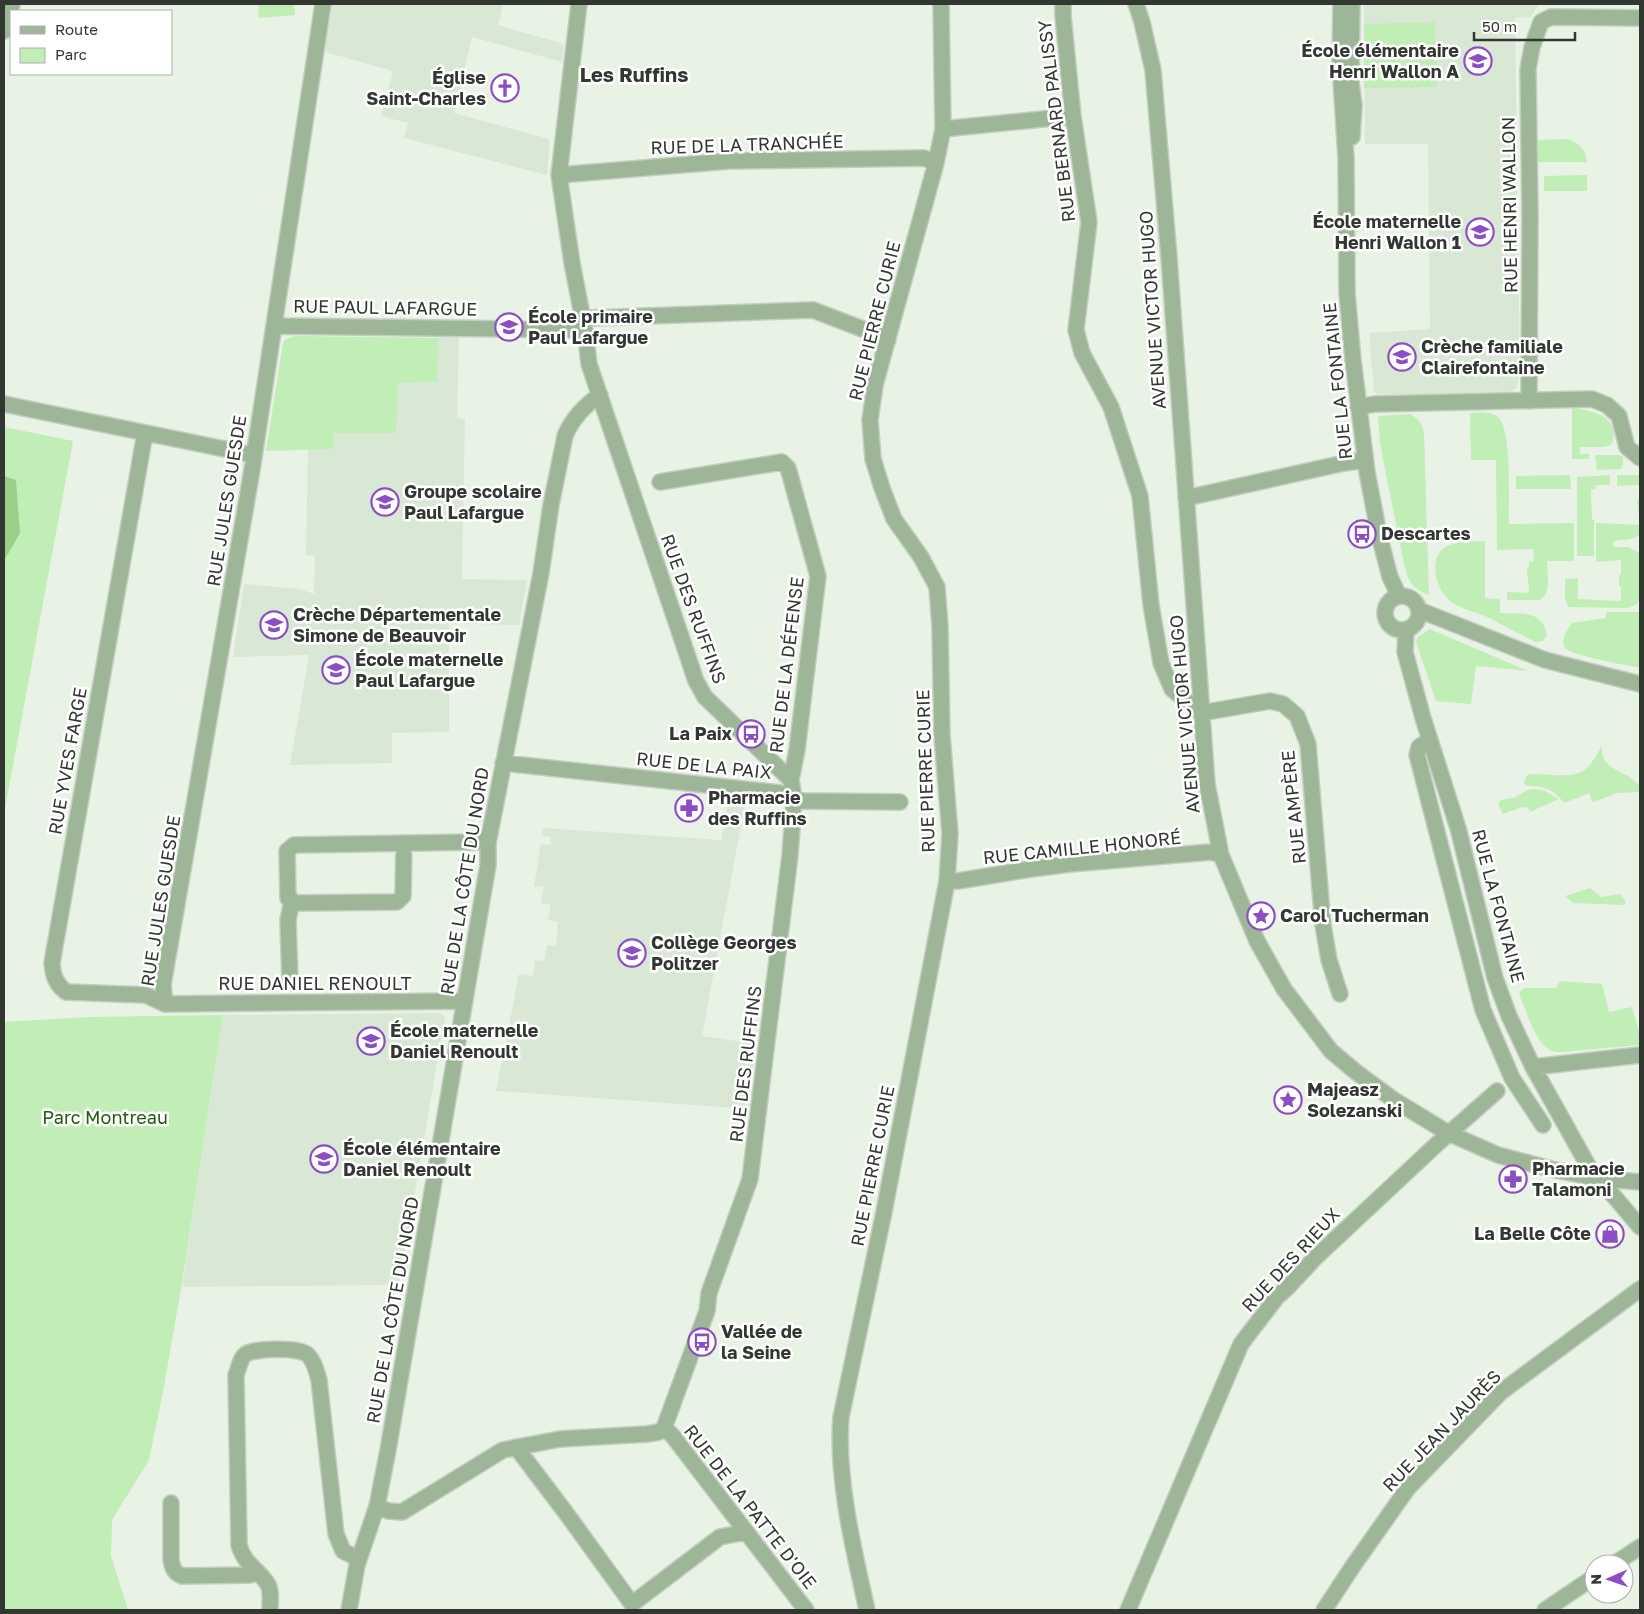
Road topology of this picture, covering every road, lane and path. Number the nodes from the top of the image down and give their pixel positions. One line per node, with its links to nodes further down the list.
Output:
1 (323, 4): 16 (street, RUE JULES GUESDE)
2 (579, 4): 15 (street, RUE DES RUFFINS)
3 (941, 4): 12 (street, RUE PIERRE CURIE)
4 (1063, 4): 11 (street, RUE BERNARD PALISSY)
5 (1136, 4): 28 (street, AVENUE VICTOR HUGO)
6 (1341, 4): 13 (street, RUE LA FONTAINE)
7 (1352, 4): 13 (street, RUE LA FONTAINE)
8 (10, 11): 10 (street)
9 (1640, 18): 20 (street, RUE HENRI WALLON)
10 (4, 31)
11 (1073, 116): 12 (street); 33 (street, RUE BERNARD PALISSY)
12 (942, 129): 14 (street, RUE PIERRE CURIE)
13 (1346, 158): 22 (street, RUE LA FONTAINE)
14 (936, 163): 15 (street, RUE DE LA TRANCHÉE); 18 (street, RUE PIERRE CURIE)
15 (559, 175): 17 (street, RUE DES RUFFINS)
16 (274, 326): 17 (street, RUE PAUL LAFARGUE); 24 (street, RUE JULES GUESDE)
17 (584, 326): 18 (street, RUE PAUL LAFARGUE); 19 (street, RUE DES RUFFINS)
18 (888, 340): 42 (street, RUE PIERRE CURIE)
19 (600, 395): 35 (street, RUE DE LA CÔTE DU NORD); 36 (street, RUE DES RUFFINS)
20 (1529, 401): 22 (street); 25 (street)
21 (4, 404): 23 (street)
22 (1358, 406): 26 (street, RUE LA FONTAINE)
23 (145, 433): 24 (street); 47 (street, RUE YVES FARGE)
24 (254, 455): 47 (street, RUE JULES GUESDE)
25 (1640, 458)
26 (1365, 460): 28 (street); 29 (street, RUE LA FONTAINE)
27 (660, 482): 36 (street, RUE DE LA DÉFENSE)
28 (1186, 498): 33 (street, AVENUE VICTOR HUGO)
29 (1399, 596): 30 (street); 31 (street)
30 (1419, 610): 31 (street); 32 (street)
31 (1406, 630): 34 (street, RUE LA FONTAINE)
32 (1640, 684)
33 (1201, 713): 41 (street, AVENUE VICTOR HUGO); 45 (street, RUE AMPÈRE)
34 (1430, 740): 49 (street, RUE LA FONTAINE); 51 (street)
35 (503, 763): 37 (street, RUE DE LA PAIX); 39 (street, RUE DE LA CÔTE DU NORD)
36 (791, 780): 37 (street, RUE DES RUFFINS)
37 (794, 799): 38 (street, RUE DE LA PAIX); 57 (street, RUE DES RUFFINS)
38 (900, 802)
39 (489, 834): 40 (street); 46 (street, RUE DE LA CÔTE DU NORD)
40 (404, 843): 43 (street); 43 (street)
41 (1221, 855): 42 (street, RUE CAMILLE HONORÉ); 52 (street, AVENUE VICTOR HUGO)
42 (947, 881): 70 (street, RUE PIERRE CURIE)
43 (292, 901): 44 (street)
44 (290, 980)
45 (1340, 994)
46 (465, 1001): 47 (street, RUE DANIEL RENOULT); 60 (street, RUE DE LA CÔTE DU NORD)
47 (165, 1004)
48 (1640, 1055): 49 (street)
49 (1533, 1067): 53 (street, RUE LA FONTAINE)
50 (1497, 1091): 52 (street, RUE DES RIEUX)
51 (1543, 1125)
52 (1448, 1133): 53 (street, AVENUE VICTOR HUGO); 71 (street, RUE DES RIEUX)
53 (1595, 1178): 54 (street, AVENUE VICTOR HUGO); 55 (street)
54 (1640, 1182)
55 (1640, 1227)
56 (1640, 1289): 72 (street, RUE JEAN JAURÈS)
57 (664, 1428): 58 (street); 61 (street, RUE DE LA PATTE D'OIE)
58 (516, 1447): 60 (street); 61 (street)
59 (171, 1504): 65 (street)
60 (377, 1506): 64 (street)
61 (746, 1532): 69 (street, RUE DE LA PATTE D'OIE)
62 (1640, 1547): 63 (street)
63 (1629, 1554)
64 (359, 1559): 65 (street); 68 (street)
65 (257, 1573): 67 (street)
66 (1584, 1585): 73 (street)
67 (270, 1610)
68 (349, 1610)
69 (806, 1610)
70 (867, 1610)
71 (1128, 1610)
72 (1324, 1610)
73 (1545, 1610)

